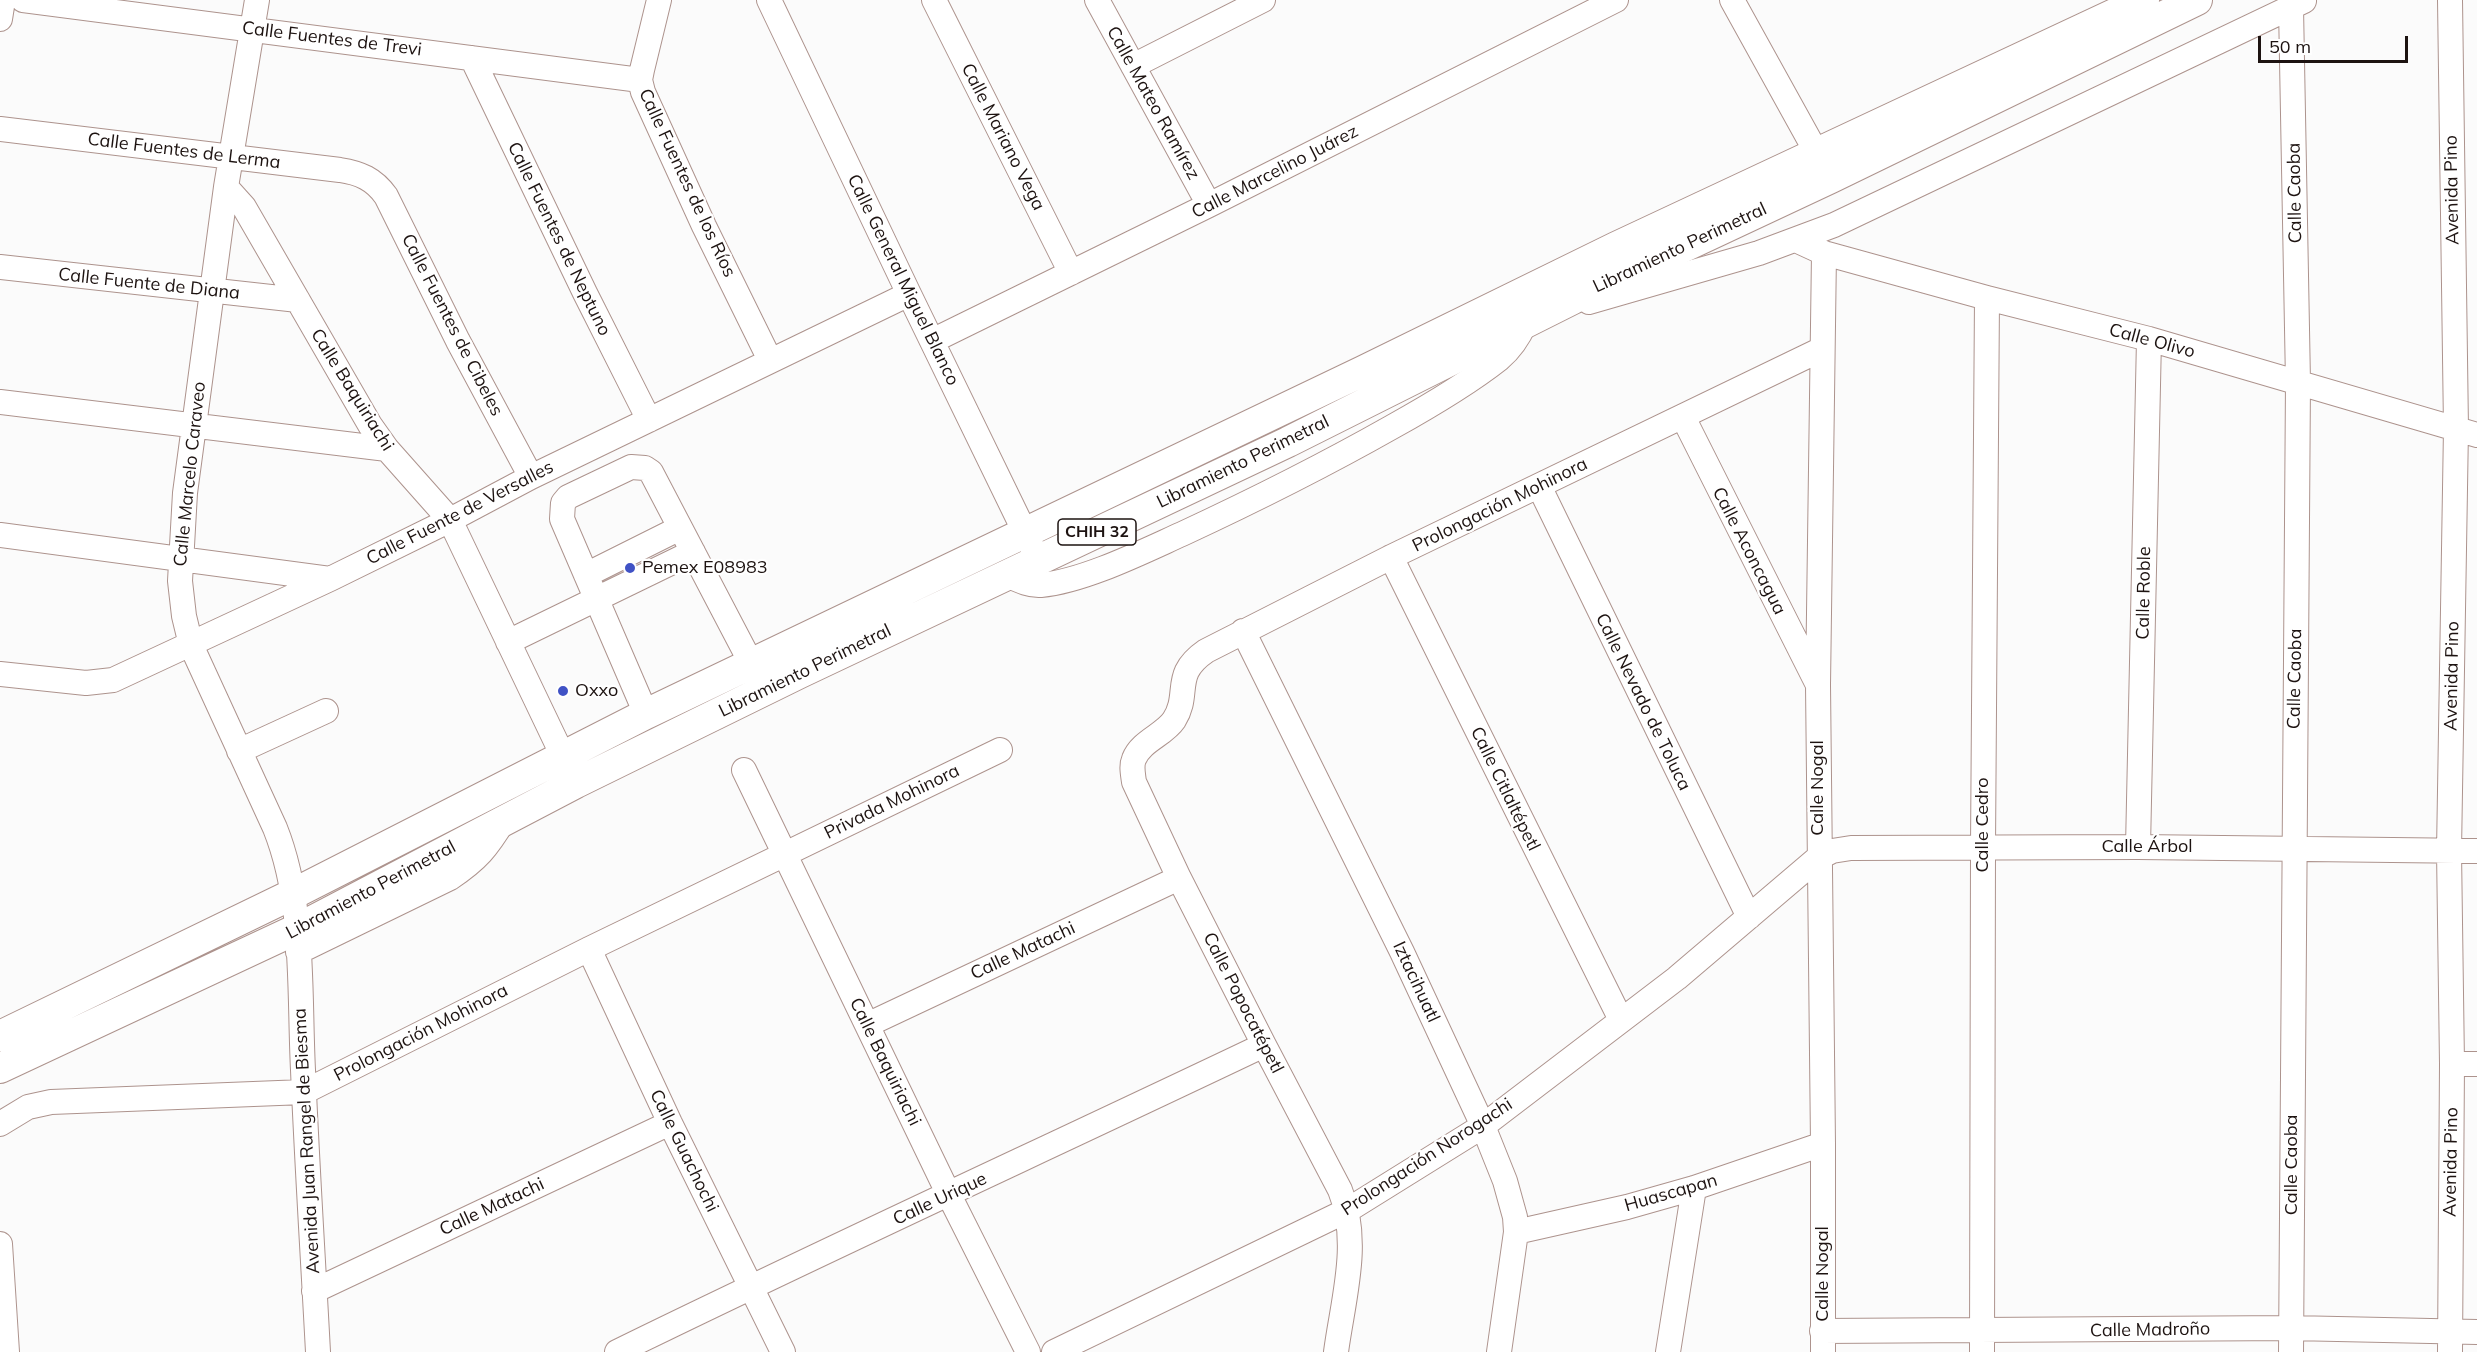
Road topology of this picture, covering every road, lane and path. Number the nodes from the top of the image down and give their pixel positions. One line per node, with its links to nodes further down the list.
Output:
1 (3, 0): 15 (street)
2 (23, 0): 16 (street, Calle Fuentes de Trevi)
3 (257, 0): 16 (street, Calle Marcelo Caraveo)
4 (659, 0): 19 (street, Calle Fuentes de los Ríos)
5 (770, 0): 31 (street, Calle General Miguel Blanco)
6 (934, 0): 29 (street, Calle Mariano Vega)
7 (1097, 0): 18 (street, Calle Mateo Ramírez)
8 (1263, 0): 18 (street)
9 (1616, 0): 25 (street, Calle Marcelino Juárez)
10 (1732, 0): 22 (street)
11 (2144, 0): 22 (main road, Libramiento Perimetral / CHIH 32)
12 (2197, 0): 22 (main road, Libramiento Perimetral / CHIH 32)
13 (2450, 0): 45 (street, Avenida Pino)
14 (2298, 3): 26 (street); 40 (street, Calle Caoba)
15 (0, 19)
16 (252, 29): 17 (street, Calle Fuentes de Trevi); 21 (street, Calle Marcelo Caraveo)
17 (472, 58): 19 (street, Calle Fuentes de Trevi); 43 (street, Calle Fuentes de Neptuno)
18 (1132, 66): 25 (street, Calle Mateo Ramírez)
19 (640, 80): 39 (street, Calle Fuentes de los Ríos)
20 (0, 129): 21 (street, Calle Fuentes de Lerma)
21 (230, 158): 23 (street, Calle Fuentes de Lerma); 24 (street, Calle Marcelo Caraveo)
22 (1824, 166): 32 (main road, Libramiento Perimetral / CHIH 32); 51 (main road, Libramiento Perimetral / CHIH 32)
23 (368, 178): 47 (street, Calle Fuentes de Cibeles)
24 (226, 187): 30 (street, Calle Marcelo Caraveo); 34 (street, Calle Baquiriachi)
25 (1209, 205): 29 (street, Calle Marcelino Juárez)
26 (1798, 241): 27 (street); 32 (street)
27 (1824, 252): 33 (street, Calle Olivo); 38 (street, Calle Nogal)
28 (0, 267): 30 (street, Calle Fuente de Diana)
29 (1071, 273): 37 (street, Calle Marcelino Juárez)
30 (211, 291): 34 (street, Calle Fuente de Diana); 44 (street, Calle Marcelo Caraveo)
31 (909, 294): 37 (street, Calle General Miguel Blanco); 39 (street, Calle Fuente de Versalles)
32 (1573, 298): 35 (main road, Libramiento Perimetral / CHIH 32)
33 (1988, 298): 36 (street, Calle Olivo); 75 (street, Calle Cedro)
34 (298, 300): 46 (street, Calle Baquiriachi)
35 (1525, 323): 56 (main road, Libramiento Perimetral / CHIH 32); 58 (street)
36 (2149, 339): 40 (street, Calle Olivo); 76 (street, Calle Roble)
37 (932, 341): 51 (street, Calle General Miguel Blanco)
38 (1822, 349): 42 (street, Prolongación Mohinora); 67 (street, Calle Nogal)
39 (770, 360): 43 (street, Calle Fuente de Versalles)
40 (2298, 382): 45 (street, Calle Olivo); 77 (street, Calle Caoba)
41 (0, 402): 44 (street)
42 (1683, 417): 48 (street, Prolongación Mohinora); 67 (street, Calle Aconcagua)
43 (649, 420): 47 (street, Calle Fuente de Versalles)
44 (194, 425): 46 (street); 55 (street, Calle Marcelo Caraveo)
45 (2466, 432): 78 (street, Avenida Pino)
46 (387, 449): 49 (street, Calle Baquiriachi)
47 (531, 477): 49 (street, Calle Fuente de Versalles)
48 (1539, 486): 54 (street, Prolongación Mohinora); 84 (street, Calle Nevado de Toluca)
49 (450, 520): 59 (street, Calle Fuente de Versalles); 62 (street, Calle Baquiriachi)
50 (680, 528): 53 (street); 57 (street); 57 (street)
51 (1025, 533): 56 (street, Calle General Miguel Blanco); 64 (main road, Libramiento Perimetral / CHIH 32)
52 (0, 535): 55 (street)
53 (693, 552): 60 (street); 64 (street)
54 (1391, 557): 61 (street, Prolongación Mohinora); 87 (street, Calle Citlaltépetl)
55 (180, 559): 59 (street); 63 (street, Calle Marcelo Caraveo)
56 (1038, 560): 58 (main road, Libramiento Perimetral / CHIH 32)
57 (586, 575): 60 (street)
58 (1007, 575): 74 (main road, Libramiento Perimetral / CHIH 32)
59 (330, 579): 63 (street, Calle Fuente de Versalles)
60 (596, 599): 62 (street); 69 (street)
61 (1243, 632): 65 (street, Prolongación Mohinora); 97 (street, Iztacihuatl)
62 (508, 642): 72 (street, Calle Baquiriachi)
63 (191, 645): 66 (street, Calle Fuente de Versalles); 71 (street, Calle Marcelo Caraveo)
64 (751, 663): 69 (main road, Libramiento Perimetral / CHIH 32)
65 (1185, 672): 82 (street, Calle Popocatépetl)
66 (0, 674)
67 (1818, 685): 81 (street, Calle Nogal)
68 (326, 711): 71 (street)
69 (646, 714): 72 (main road, Libramiento Perimetral / CHIH 32)
70 (1000, 750): 80 (street, Privada Mohinora)
71 (239, 751): 83 (street, Calle Marcelo Caraveo)
72 (563, 755): 74 (street, Calle Baquiriachi); 83 (main road, Libramiento Perimetral / CHIH 32)
73 (744, 770): 80 (street, Calle Baquiriachi)
74 (576, 783): 85 (main road, Libramiento Perimetral / CHIH 32)
75 (1983, 846): 76 (street, Calle Árbol); 81 (street, Calle Árbol); 110 (street, Calle Cedro)
76 (2138, 847): 77 (street, Calle Árbol)
77 (2294, 848): 78 (street, Calle Árbol); 107 (street, Calle Caoba)
78 (2449, 851): 79 (street, Calle Árbol); 91 (street, Avenida Pino)
79 (2477, 851)
80 (784, 854): 86 (street, Prolongación Mohinora); 88 (street, Calle Baquiriachi)
81 (1818, 858): 84 (street, Prolongación Norogachi); 98 (street, Calle Nogal)
82 (1179, 878): 88 (street, Calle Matachi); 90 (street, Calle Popocatépetl)
83 (293, 894): 85 (street, Calle Marcelo Caraveo); 89 (main road, Libramiento Perimetral / CHIH 32)
84 (1749, 918): 87 (street, Prolongación Norogachi)
85 (297, 941): 93 (main road, Libramiento Perimetral / CHIH 32); 94 (street, Avenida Juan Rangel de Biesma)
86 (589, 949): 94 (street, Prolongación Mohinora); 95 (street, Calle Guachochi)
87 (1621, 1020): 97 (street, Prolongación Norogachi)
88 (867, 1025): 100 (street, Calle Baquiriachi)
89 (0, 1036)
90 (1264, 1046): 100 (street, Calle Urique); 101 (street, Calle Popocatépetl)
91 (2452, 1064): 92 (street); 111 (street, Avenida Pino)
92 (2477, 1064)
93 (0, 1068)
94 (304, 1092): 96 (street, Prolongación Mohinora); 105 (street, Avenida Juan Rangel de Biesma)
95 (670, 1123): 104 (street, Calle Guachochi); 105 (street, Calle Matachi)
96 (0, 1124)
97 (1484, 1126): 101 (street, Prolongación Norogachi); 102 (street, Iztacihuatl)
98 (1823, 1144): 99 (street, Huascapan); 109 (street, Calle Nogal)
99 (1694, 1188): 102 (street, Huascapan); 120 (street)
100 (949, 1195): 104 (street, Calle Urique); 116 (street, Calle Baquiriachi)
101 (1348, 1210): 117 (street, Prolongación Norogachi); 118 (street, Calle Popocatépetl)
102 (1516, 1232): 119 (street, Iztacihuatl)
103 (0, 1244): 112 (street)
104 (750, 1286): 114 (street, Calle Urique); 115 (street, Calle Guachochi)
105 (314, 1291): 113 (street, Avenida Juan Rangel de Biesma)
106 (2477, 1332): 111 (street, Calle Madroño)
107 (2291, 1340): 108 (street, Calle Madroño); 111 (street, Calle Madroño)
108 (2139, 1341): 110 (street, Calle Madroño)
109 (1822, 1342): 110 (street, Calle Madroño)
110 (1982, 1342)
111 (2450, 1342)
112 (7, 1352)
113 (318, 1352)
114 (617, 1352)
115 (783, 1352)
116 (1028, 1352)
117 (1054, 1352)
118 (1336, 1352)
119 (1498, 1352)
120 (1668, 1352)

